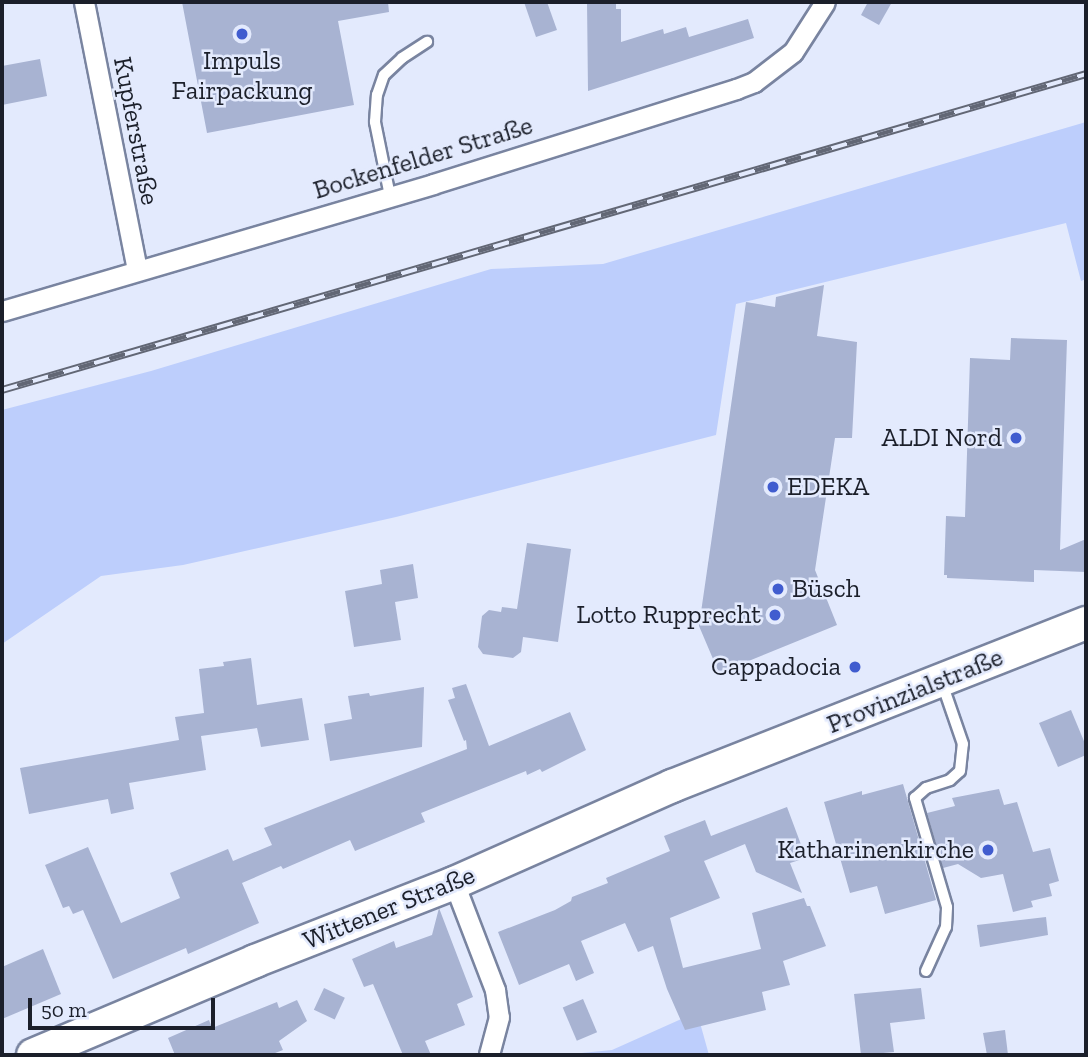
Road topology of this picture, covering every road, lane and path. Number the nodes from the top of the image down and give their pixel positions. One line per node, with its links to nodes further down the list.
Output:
1 (85, 2): 5 (street, Kupferstraße)
2 (825, 2): 4 (street, Bockenfelder Straße)
3 (427, 42): 4 (lane)
4 (390, 196): 5 (street, Bockenfelder Straße)
5 (136, 270): 6 (street, Bockenfelder Straße)
6 (2, 311)
7 (1086, 623): 8 (main road, Provinzialstraße)
8 (941, 680): 9 (main road, Provinzialstraße); 11 (lane)
9 (744, 758): 10 (main road, Wittener Straße)
10 (454, 883): 12 (main road, Wittener Straße); 13 (street)
11 (926, 971)
12 (33, 1055)
13 (489, 1055)

